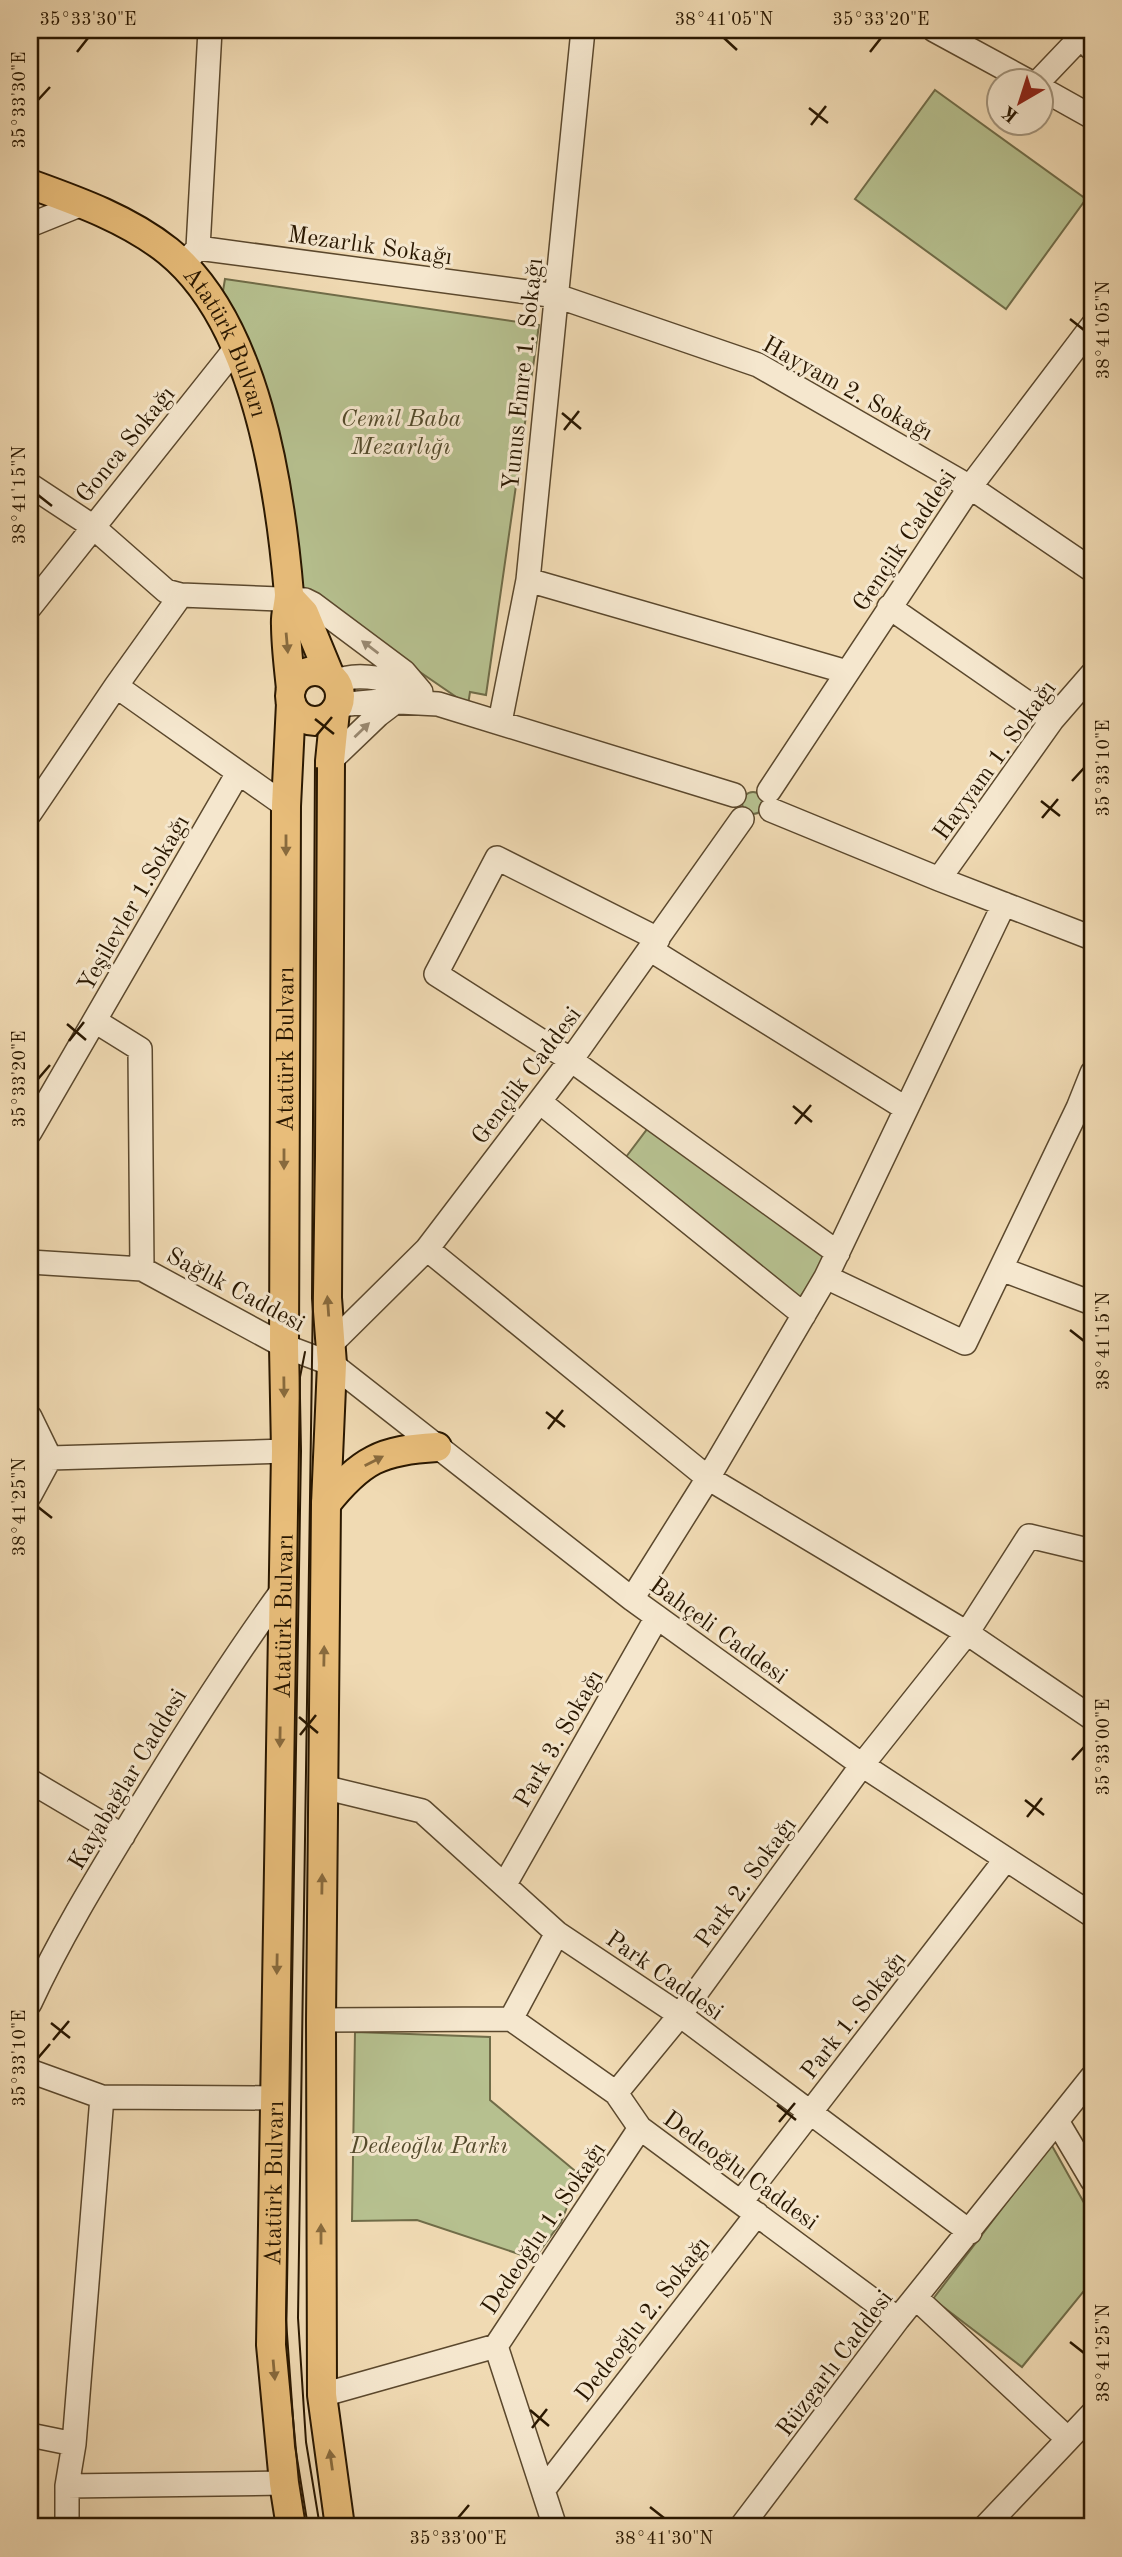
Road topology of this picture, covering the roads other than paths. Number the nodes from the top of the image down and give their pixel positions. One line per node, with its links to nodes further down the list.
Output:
1 (210, 30): 12 (street)
2 (583, 30): 13 (street, Yunus Emre 1. Sokağı)
3 (934, 30): 5 (street)
4 (1092, 49): 6 (street)
5 (1000, 66)
6 (1054, 66)
7 (1056, 97): 8 (street)
8 (1092, 117)
9 (30, 184): 10 (main road, Atatürk Bulvarı)
10 (82, 204): 11 (street); 12 (main road, Atatürk Bulvarı)
11 (30, 225)
12 (190, 257): 13 (street, Mezarlık Sokağı); 15 (main road, Atatürk Bulvarı)
13 (557, 296): 17 (street, Hayyam 2. Sokağı); 20 (street, Yunus Emre 1. Sokağı)
14 (1092, 326): 17 (street, Gençlik Caddesi)
15 (236, 348): 18 (street, Gonca Sokağı); 22 (main road, Atatürk Bulvarı)
16 (30, 485): 18 (street)
17 (970, 487): 19 (street, Hayyam 2. Sokağı); 24 (street, Gençlik Caddesi)
18 (92, 526): 21 (street); 23 (street, Gonca Sokağı)
19 (1092, 570)
20 (528, 580): 25 (street); 33 (street, Yunus Emre 1. Sokağı)
21 (180, 595): 22 (street); 27 (street)
22 (289, 597): 28 (main road, Atatürk Bulvarı); 29 (main road, Atatürk Bulvarı, one-way to 29); 30 (street, one-way to 22)
23 (30, 607)
24 (889, 607): 25 (street, Gençlik Caddesi); 32 (street)
25 (847, 672): 38 (street, Gençlik Caddesi)
26 (1092, 674): 32 (street, Hayyam 1. Sokağı)
27 (116, 686): 35 (street); 36 (street)
28 (335, 693): 29 (main road); 29 (main road); 30 (street); 31 (street); 34 (main road, Atatürk Bulvarı)
29 (291, 696): 39 (main road, Atatürk Bulvarı)
30 (430, 698): 31 (street); 33 (street)
31 (396, 702): 34 (street, one-way to 31)
32 (1052, 720): 42 (street, Hayyam 1. Sokağı)
33 (500, 722): 37 (street)
34 (330, 761): 62 (main road, Atatürk Bulvarı, one-way to 34)
35 (238, 773): 39 (street); 46 (street, Yeşilevler 1.Sokağı)
36 (39, 781): 40 (street)
37 (734, 795): 38 (street); 41 (street)
38 (770, 801): 41 (street); 42 (street)
39 (286, 806): 61 (main road, Atatürk Bulvarı, one-way to 61)
40 (30, 813)
41 (742, 819): 45 (street, Gençlik Caddesi)
42 (939, 879): 43 (street)
43 (1004, 904): 44 (street); 50 (street)
44 (1092, 938)
45 (655, 944): 47 (street, Gençlik Caddesi); 47 (street); 50 (street)
46 (95, 1021): 52 (street, Yeşilevler 1.Sokağı); 56 (street)
47 (572, 1060): 49 (street, Gençlik Caddesi); 54 (street)
48 (1092, 1073): 51 (street)
49 (540, 1102): 53 (street, Gençlik Caddesi); 60 (street)
50 (905, 1108): 54 (street)
51 (1085, 1111): 57 (street)
52 (30, 1132)
53 (427, 1249): 62 (street, Gençlik Caddesi); 67 (street)
54 (838, 1253): 58 (street)
55 (30, 1262): 56 (street, Sağlık Caddesi)
56 (142, 1269): 61 (street, Sağlık Caddesi)
57 (1001, 1269): 58 (street); 59 (street)
58 (826, 1277): 60 (street)
59 (1092, 1303)
60 (804, 1315): 67 (street)
61 (284, 1346): 62 (street, Sağlık Caddesi); 65 (main road, Atatürk Bulvarı, one-way to 65)
62 (332, 1354): 64 (street, Bahçeli Caddesi); 69 (main road, Atatürk Bulvarı)
63 (30, 1417): 66 (street)
64 (437, 1447): 69 (main road, one-way to 64); 72 (street, Bahçeli Caddesi)
65 (286, 1451): 66 (street); 71 (main road, Atatürk Bulvarı)
66 (51, 1458): 68 (street)
67 (708, 1478): 72 (street); 74 (street)
68 (30, 1495)
69 (326, 1504): 78 (main road, Atatürk Bulvarı, one-way to 69)
70 (1092, 1550): 74 (street, Park 2. Sokağı)
71 (282, 1591): 79 (street, Kayabağlar Caddesi); 92 (main road, Atatürk Bulvarı, one-way to 92)
72 (632, 1599): 73 (street, Bahçeli Caddesi)
73 (657, 1617): 76 (street, Bahçeli Caddesi); 81 (street, Park 3. Sokağı)
74 (967, 1633): 75 (street); 76 (street, Park 2. Sokağı)
75 (1092, 1718)
76 (862, 1765): 80 (street, Bahçeli Caddesi); 85 (street, Park 2. Sokağı)
77 (30, 1781): 79 (street)
78 (323, 1787): 81 (street, Park Caddesi); 87 (main road, Atatürk Bulvarı, one-way to 78)
79 (123, 1836): 84 (street, Kayabağlar Caddesi)
80 (1006, 1859): 82 (street, Bahçeli Caddesi); 93 (street, Park 1. Sokağı)
81 (505, 1884): 83 (street, Park Caddesi)
82 (1092, 1915)
83 (557, 1933): 85 (street, Park Caddesi); 86 (street)
84 (30, 2003)
85 (680, 2015): 90 (street, Park 2. Sokağı); 93 (street, Park Caddesi)
86 (511, 2019): 87 (street); 90 (street, Dedeoğlu Caddesi)
87 (321, 2020): 102 (main road, Atatürk Bulvarı, one-way to 87)
88 (30, 2071): 91 (street)
89 (1092, 2077): 94 (street, Rüzgarlı Caddesi)
90 (616, 2093): 95 (street, Dedeoğlu Caddesi)
91 (102, 2097): 92 (street); 106 (street)
92 (276, 2098): 107 (main road, Atatürk Bulvarı, one-way to 107)
93 (810, 2113): 97 (street, Park 1. Sokağı); 98 (street, Park Caddesi)
94 (1057, 2121): 96 (street); 98 (street, Rüzgarlı Caddesi)
95 (640, 2128): 97 (street, Dedeoğlu Caddesi); 101 (street, Dedeoğlu 1. Sokağı)
96 (1092, 2180)
97 (749, 2208): 100 (street, Dedeoğlu Caddesi); 109 (street, Dedeoğlu 2. Sokağı)
98 (970, 2232): 99 (street, Rüzgarlı Caddesi)
99 (916, 2298): 100 (street, Rüzgarlı Caddesi); 105 (street)
100 (898, 2319): 114 (street, Rüzgarlı Caddesi)
101 (495, 2346): 102 (street, Dedeoğlu 1. Sokağı); 109 (street)
102 (322, 2395): 112 (main road, Atatürk Bulvarı, one-way to 102)
103 (1092, 2413): 105 (street)
104 (30, 2435): 106 (street)
105 (1068, 2439): 115 (street)
106 (74, 2444): 108 (street)
107 (284, 2483): 108 (street); 111 (main road, Atatürk Bulvarı)
108 (67, 2486): 110 (street)
109 (544, 2489): 113 (street)
110 (68, 2527)
111 (291, 2527)
112 (340, 2527)
113 (555, 2527)
114 (741, 2527)
115 (985, 2527)

